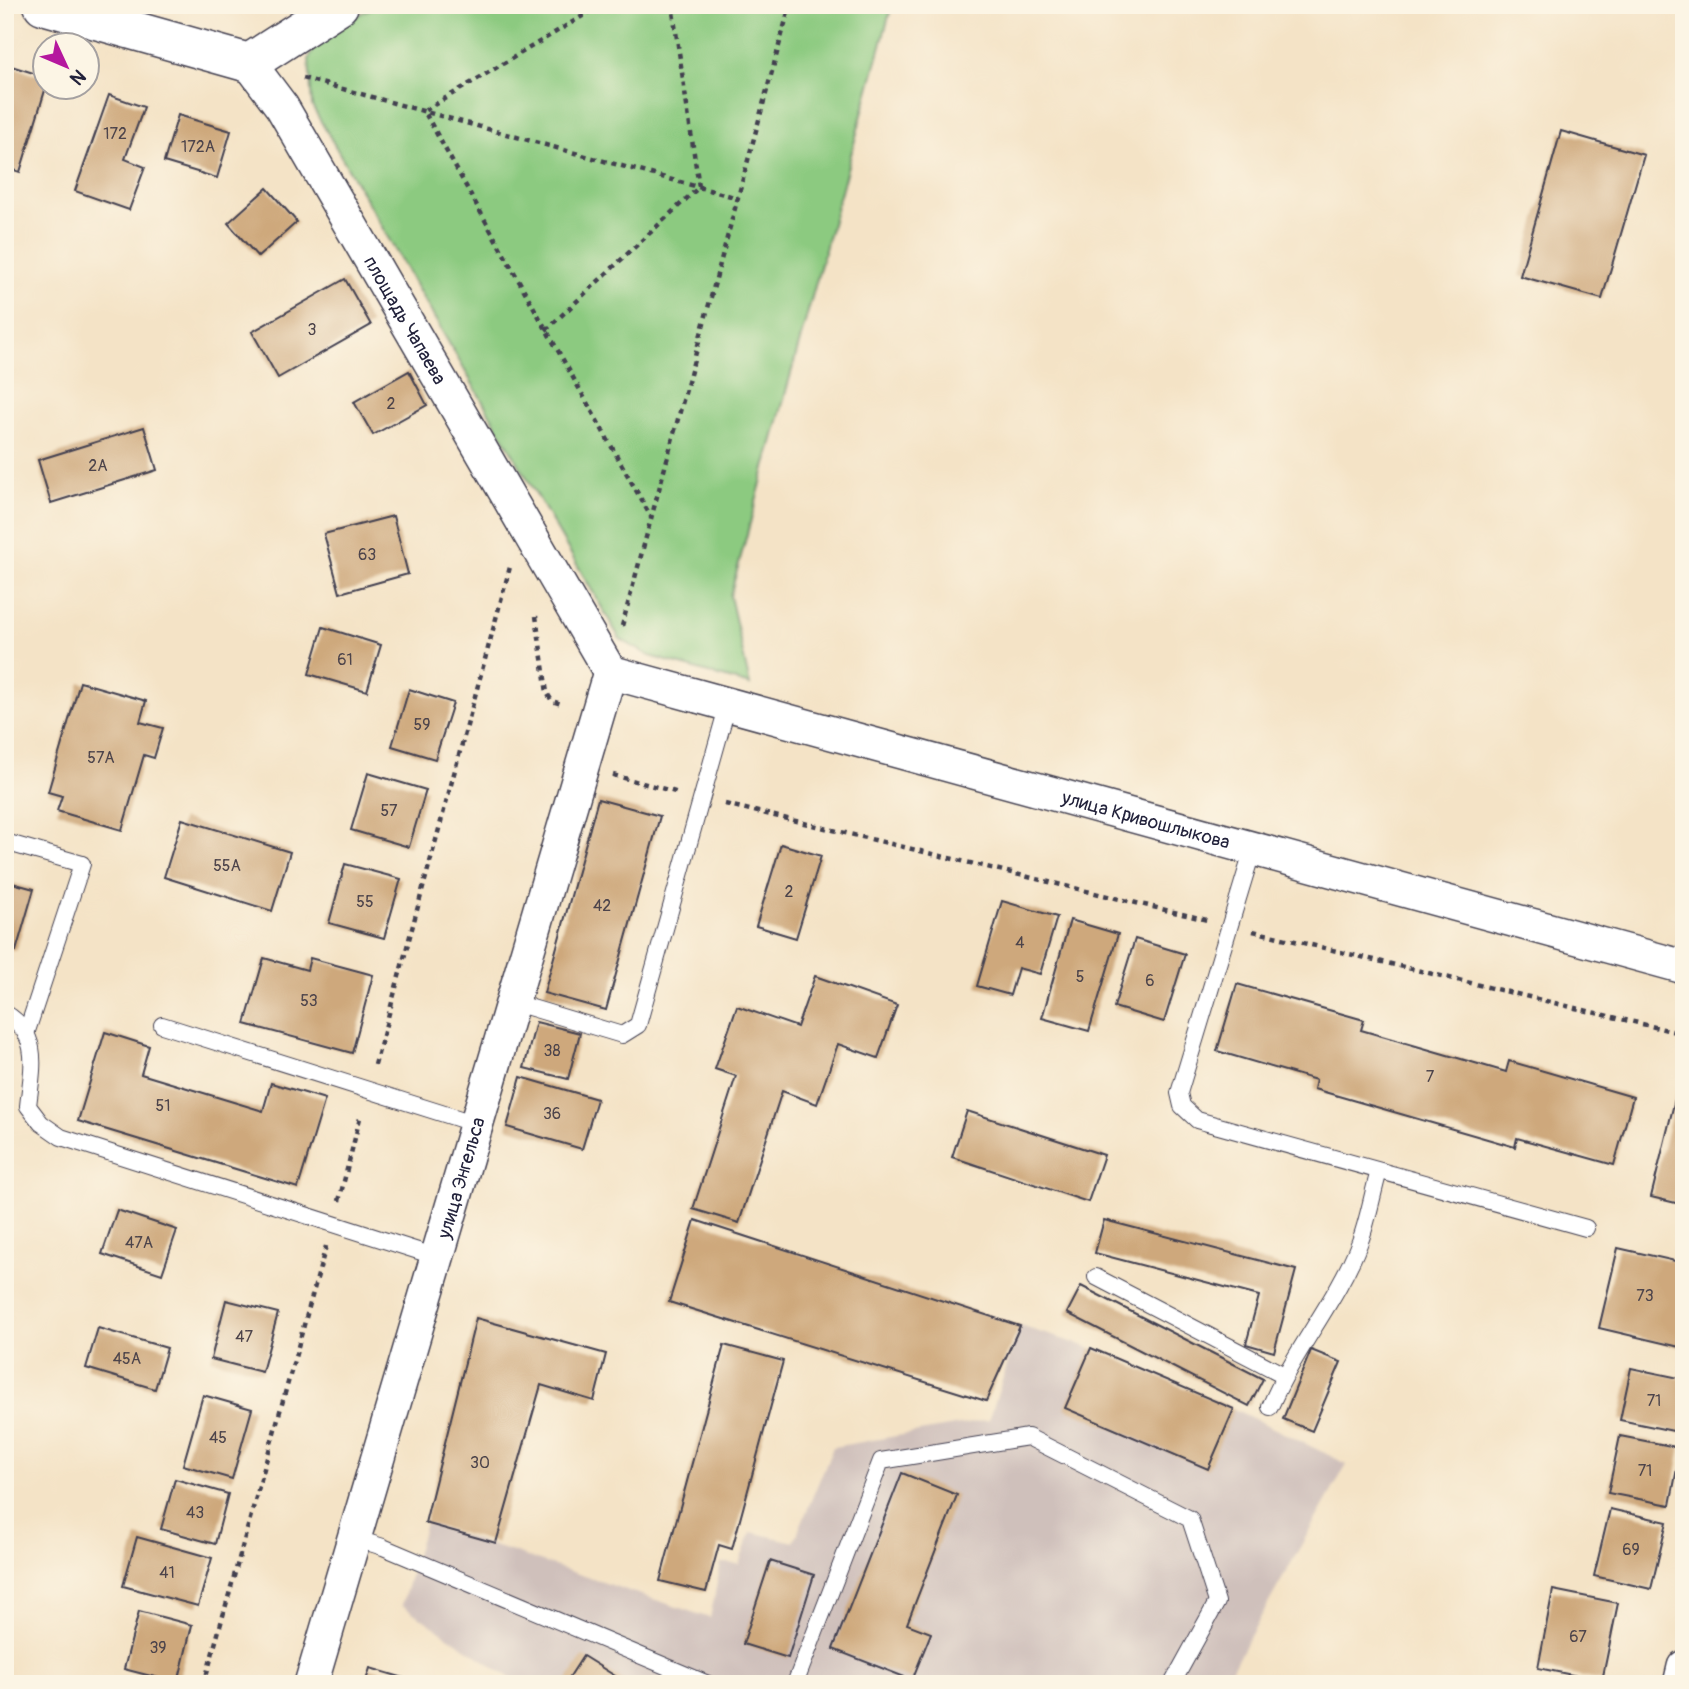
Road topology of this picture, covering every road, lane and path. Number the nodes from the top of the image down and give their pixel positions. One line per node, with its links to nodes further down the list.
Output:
1 (43, 5): 6 (street)
2 (339, 5): 6 (street)
3 (601, 5): 8 (path)
4 (672, 5): 9 (path)
5 (790, 5): 10 (path)
6 (249, 63): 13 (street, площадь Чапаева)
7 (303, 78): 8 (path)
8 (424, 111): 9 (path); 11 (path)
9 (699, 187): 10 (path); 11 (path)
10 (738, 198): 12 (path)
11 (546, 330): 12 (path)
12 (651, 518): 13 (path)
13 (610, 672): 14 (street, улица Кривошлыкова); 21 (street, улица Энгельса)
14 (728, 704): 16 (lane); 18 (street, улица Кривошлыкова)
15 (609, 774): 16 (path)
16 (702, 799): 19 (path); 21 (lane)
17 (5, 842): 24 (lane)
18 (1253, 849): 19 (lane); 20 (street, улица Кривошлыкова)
19 (1230, 925): 25 (path); 27 (lane)
20 (1684, 967)
21 (512, 1002): 26 (street, улица Энгельса)
22 (5, 1013): 24 (lane)
23 (162, 1025): 26 (lane)
24 (26, 1034): 29 (lane)
25 (1684, 1034)
26 (476, 1124): 29 (street, улица Энгельса)
27 (1379, 1171): 28 (lane); 31 (lane)
28 (1586, 1228)
29 (437, 1258): 33 (street, улица Энгельса)
30 (1096, 1276): 31 (lane)
31 (1284, 1374): 32 (lane)
32 (1270, 1406)
33 (354, 1538): 35 (street, улица Энгельса); 36 (lane)
34 (1684, 1667): 39 (street)
35 (311, 1684)
36 (708, 1684)
37 (794, 1684): 38 (lane)
38 (1172, 1684)
39 (1680, 1684)

